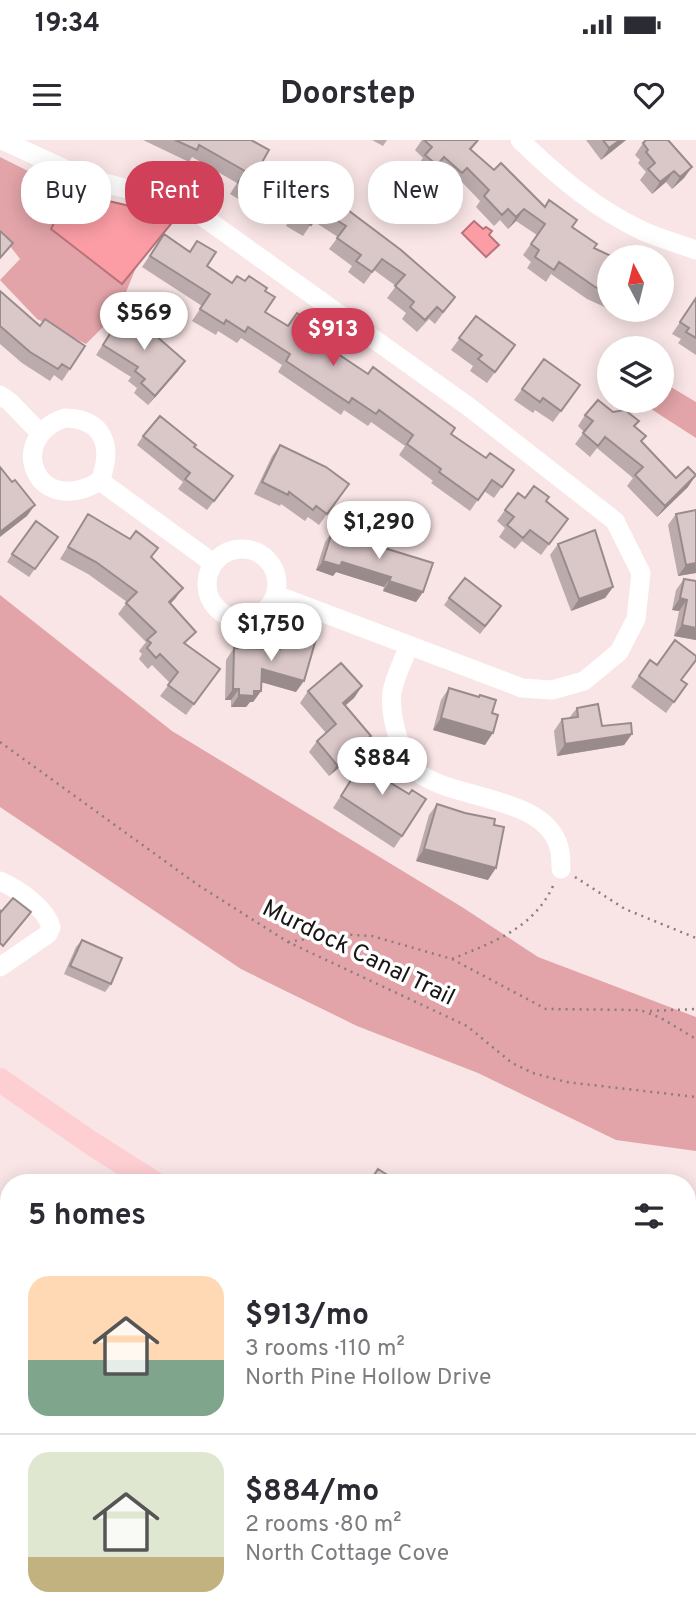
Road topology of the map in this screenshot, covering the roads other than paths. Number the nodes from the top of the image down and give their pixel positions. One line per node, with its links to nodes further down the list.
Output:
1 (2, 140): 9 (street)
2 (520, 140): 3 (street)
3 (696, 250)
4 (0, 395): 5 (street)
5 (40, 433): 6 (street); 6 (street)
6 (100, 481): 7 (street)
7 (213, 563): 8 (street); 8 (street)
8 (276, 595): 9 (street)
9 (408, 646): 10 (street)
10 (561, 869)
11 (0, 881): 12 (street)
12 (0, 967)
13 (0, 1080): 14 (main road)
14 (140, 1174)

